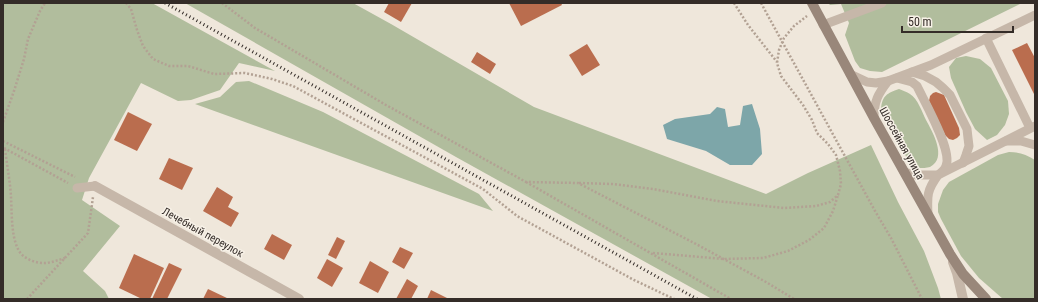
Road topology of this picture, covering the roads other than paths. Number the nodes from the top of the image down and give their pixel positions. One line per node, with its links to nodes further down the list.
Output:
1 (882, 3): 4 (lane)
2 (814, 6): 4 (main road, Шоссейная улица)
3 (1035, 15): 5 (lane)
4 (823, 25): 7 (main road, Шоссейная улица)
5 (986, 38): 6 (lane); 10 (lane)
6 (912, 72): 8 (lane); 13 (lane)
7 (850, 74): 8 (lane); 9 (main road, Шоссейная улица)
8 (892, 80): 9 (lane); 15 (lane)
9 (874, 118): 14 (main road, Шоссейная улица)
10 (1032, 127): 11 (lane)
11 (1004, 141): 12 (lane); 13 (lane)
12 (1035, 145)
13 (963, 162): 15 (lane)
14 (904, 172): 15 (lane); 18 (main road, Шоссейная улица)
15 (938, 175): 18 (lane)
16 (95, 186): 17 (lane); 20 (street, Лечебный переулок)
17 (77, 188)
18 (928, 214): 19 (main road, Шоссейная улица)
19 (950, 254): 21 (street, Шоссейная улица); 22 (main road)
20 (299, 299)
21 (962, 299)
22 (986, 299)

